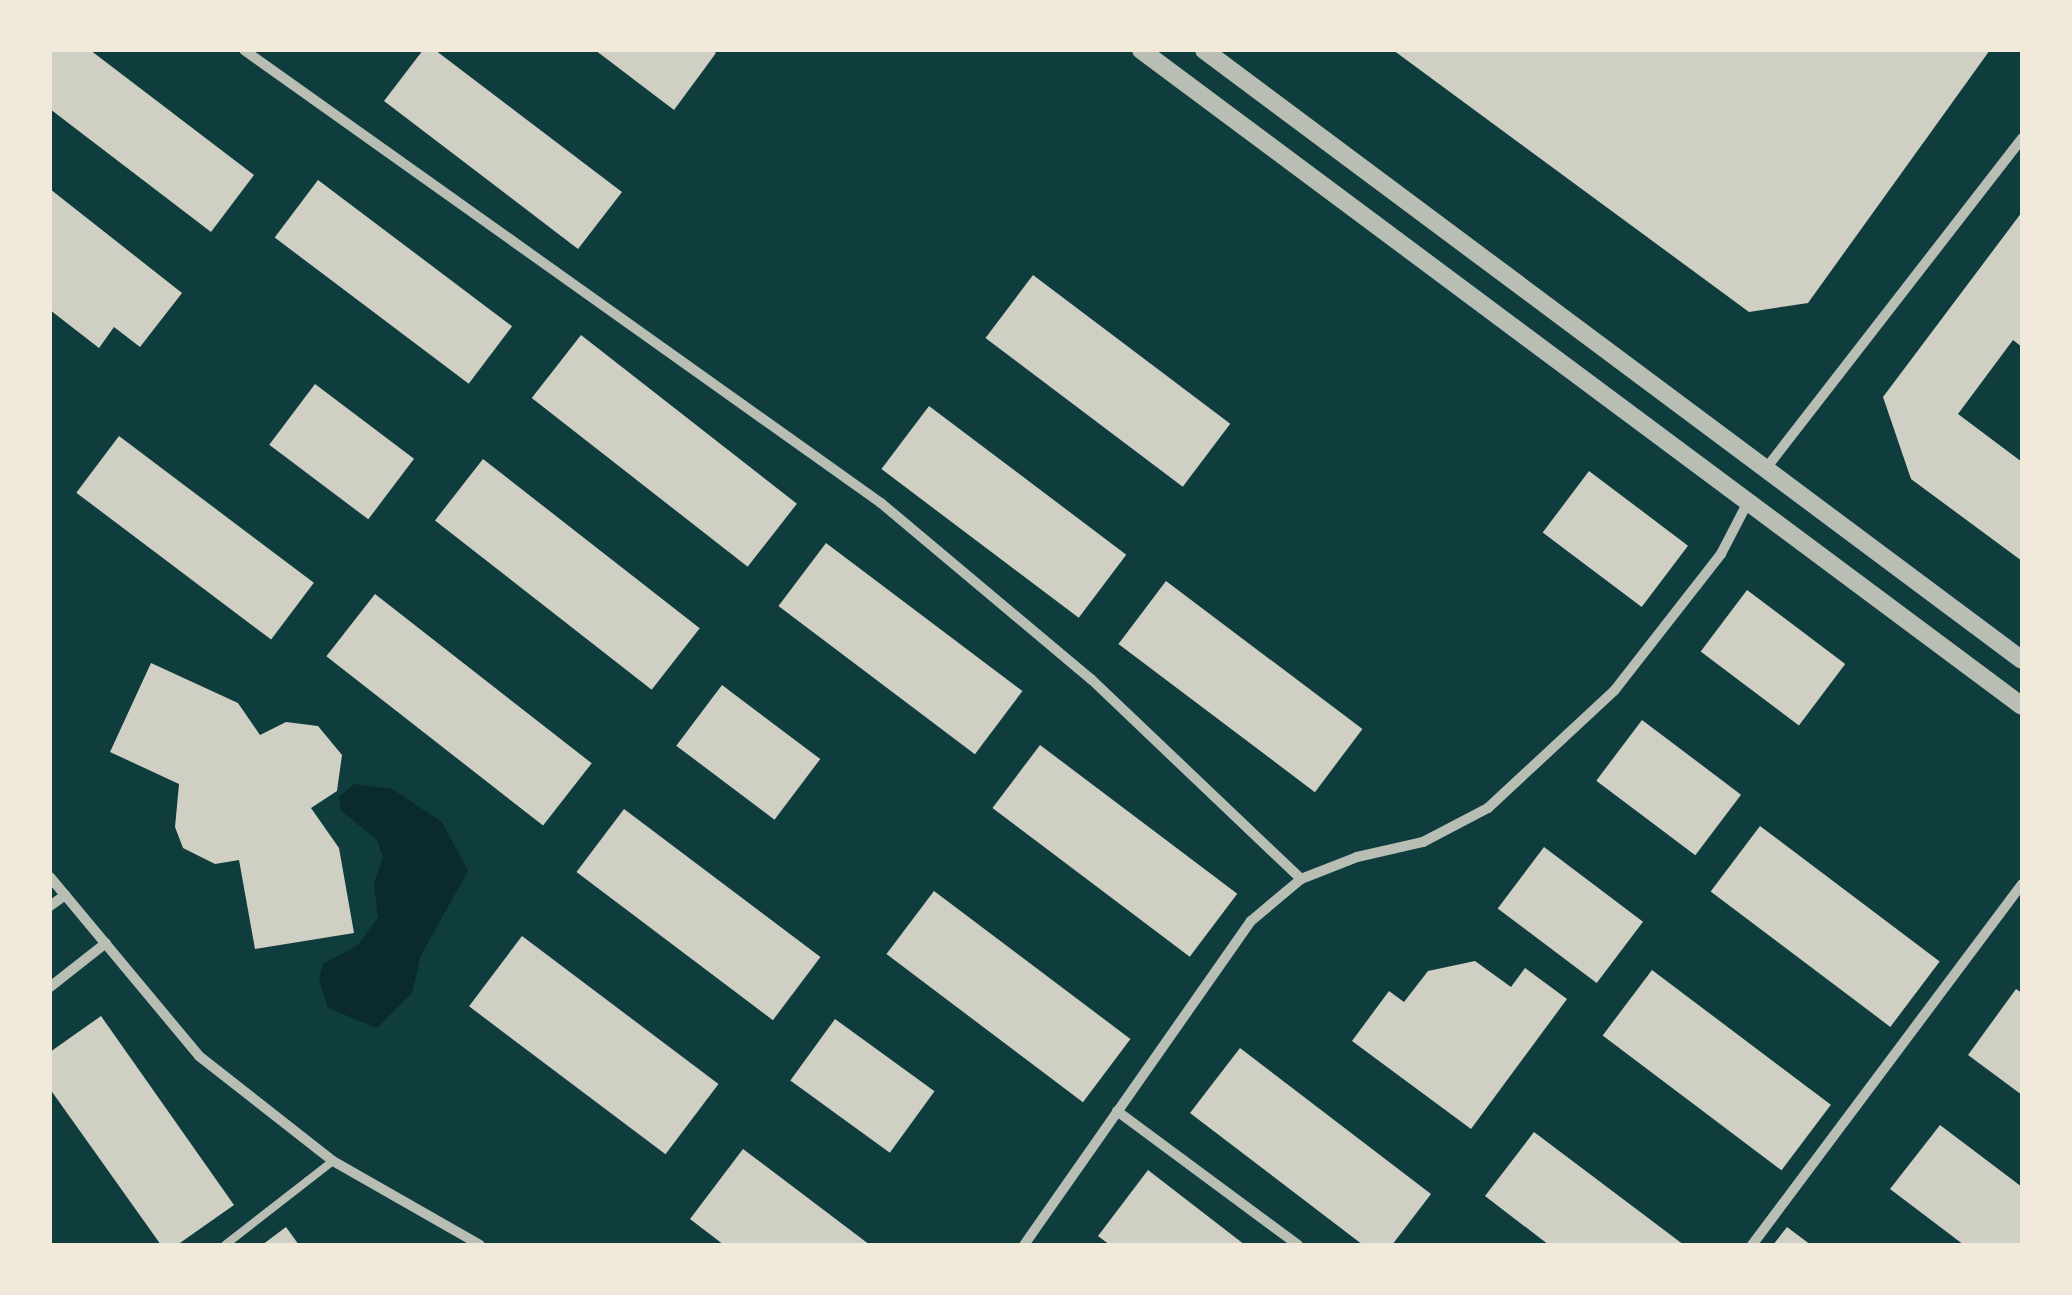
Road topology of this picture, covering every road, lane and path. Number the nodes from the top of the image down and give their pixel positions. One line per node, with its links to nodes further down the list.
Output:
1 (244, 50): 10 (street)
2 (1141, 50): 6 (street)
3 (1204, 50): 5 (street)
4 (2022, 138): 5 (street)
5 (1764, 472): 6 (street); 7 (street)
6 (1748, 502): 8 (street); 10 (street)
7 (2022, 660)
8 (2022, 706)
9 (50, 877): 12 (street)
10 (1302, 880): 16 (street)
11 (2022, 884): 23 (street)
12 (65, 895): 13 (street); 14 (street)
13 (50, 906)
14 (106, 943): 15 (street); 17 (street)
15 (50, 987)
16 (1118, 1111): 21 (street); 22 (street)
17 (334, 1161): 18 (street); 19 (lane)
18 (465, 1242): 20 (street)
19 (225, 1245)
20 (480, 1245)
21 (1024, 1245)
22 (1298, 1245)
23 (1752, 1245)

